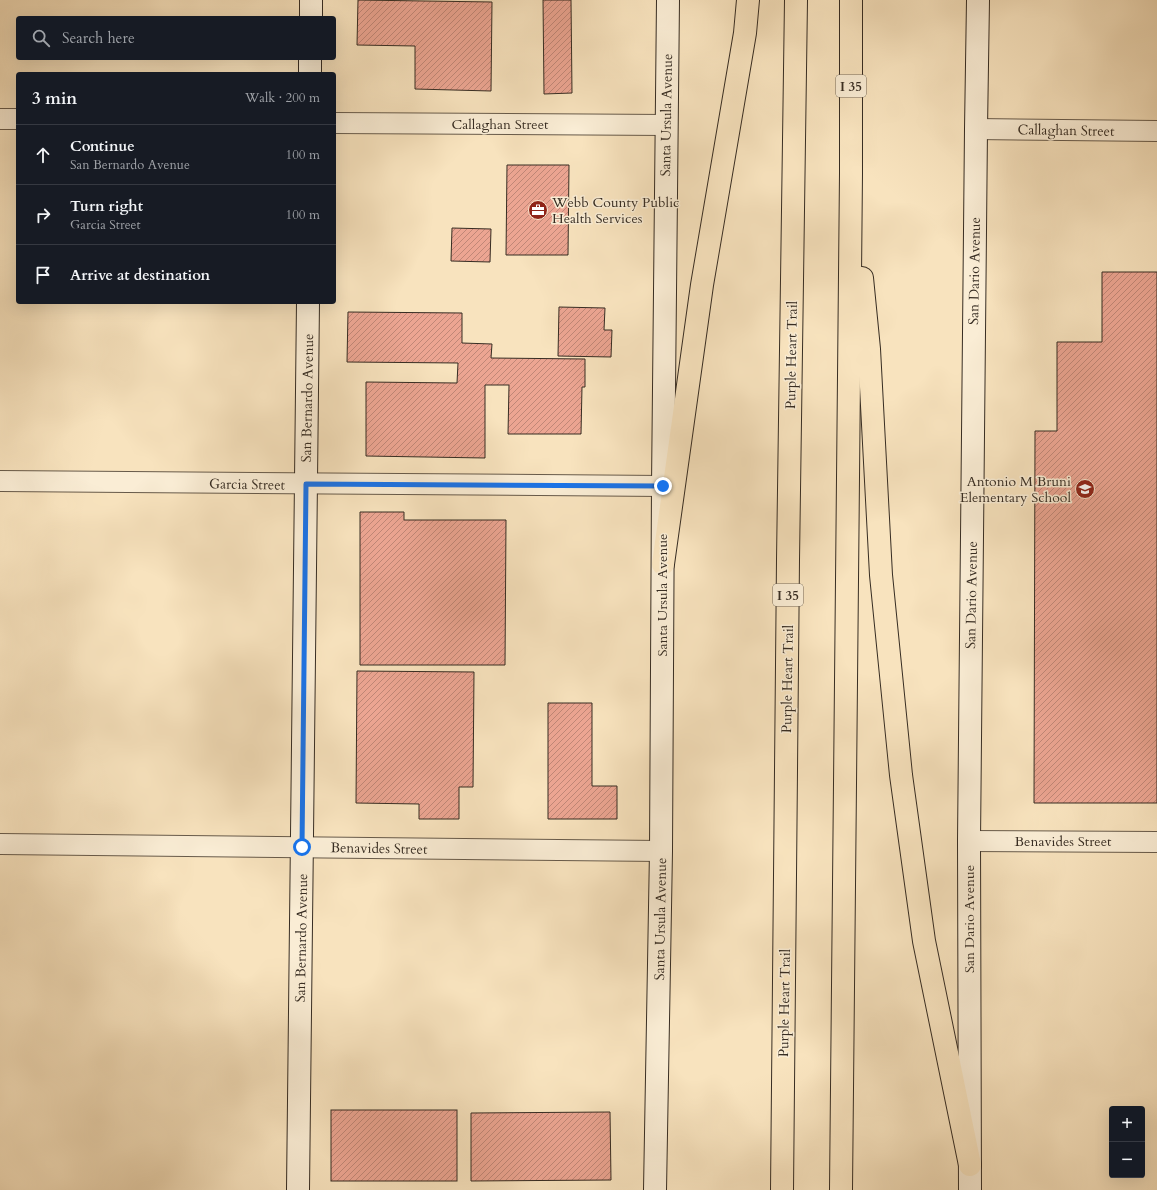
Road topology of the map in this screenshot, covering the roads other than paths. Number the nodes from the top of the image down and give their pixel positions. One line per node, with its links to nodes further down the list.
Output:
1 (311, 0): 7 (main road)
2 (668, 0): 13 (main road, Santa Ursula Avenue)
3 (748, 0): 21 (highway)
4 (796, 0): 30 (highway, Purple Heart Trail / I 35)
5 (851, 0): 16 (highway, I 35)
6 (978, 0): 14 (main road, San Dario Avenue)
7 (311, 16)
8 (310, 60): 9 (main road)
9 (310, 72)
10 (0, 119): 11 (street)
11 (16, 119)
12 (336, 123): 13 (street, Callaghan Street)
13 (666, 125): 20 (main road, Santa Ursula Avenue)
14 (976, 130): 15 (street, Callaghan Street); 22 (main road, San Dario Avenue)
15 (1157, 132)
16 (851, 172): 27 (highway); 31 (highway, I 35)
17 (308, 304): 19 (main road, San Bernardo Avenue)
18 (0, 481): 19 (street, Garcia Street)
19 (306, 484): 20 (street, Garcia Street); 25 (main road, San Bernardo Avenue)
20 (663, 486): 21 (main road, Santa Ursula Avenue)
21 (663, 564): 26 (main road, Santa Ursula Avenue)
22 (968, 841): 23 (street, Benavides Street); 27 (main road, San Dario Avenue)
23 (1157, 842)
24 (0, 844): 25 (street, Benavides Street)
25 (302, 847): 26 (street, Benavides Street); 28 (main road, San Bernardo Avenue)
26 (662, 851): 29 (main road, Santa Ursula Avenue)
27 (970, 1165): 32 (main road, San Dario Avenue)
28 (298, 1190)
29 (655, 1190)
30 (782, 1190)
31 (841, 1190)
32 (970, 1190)

